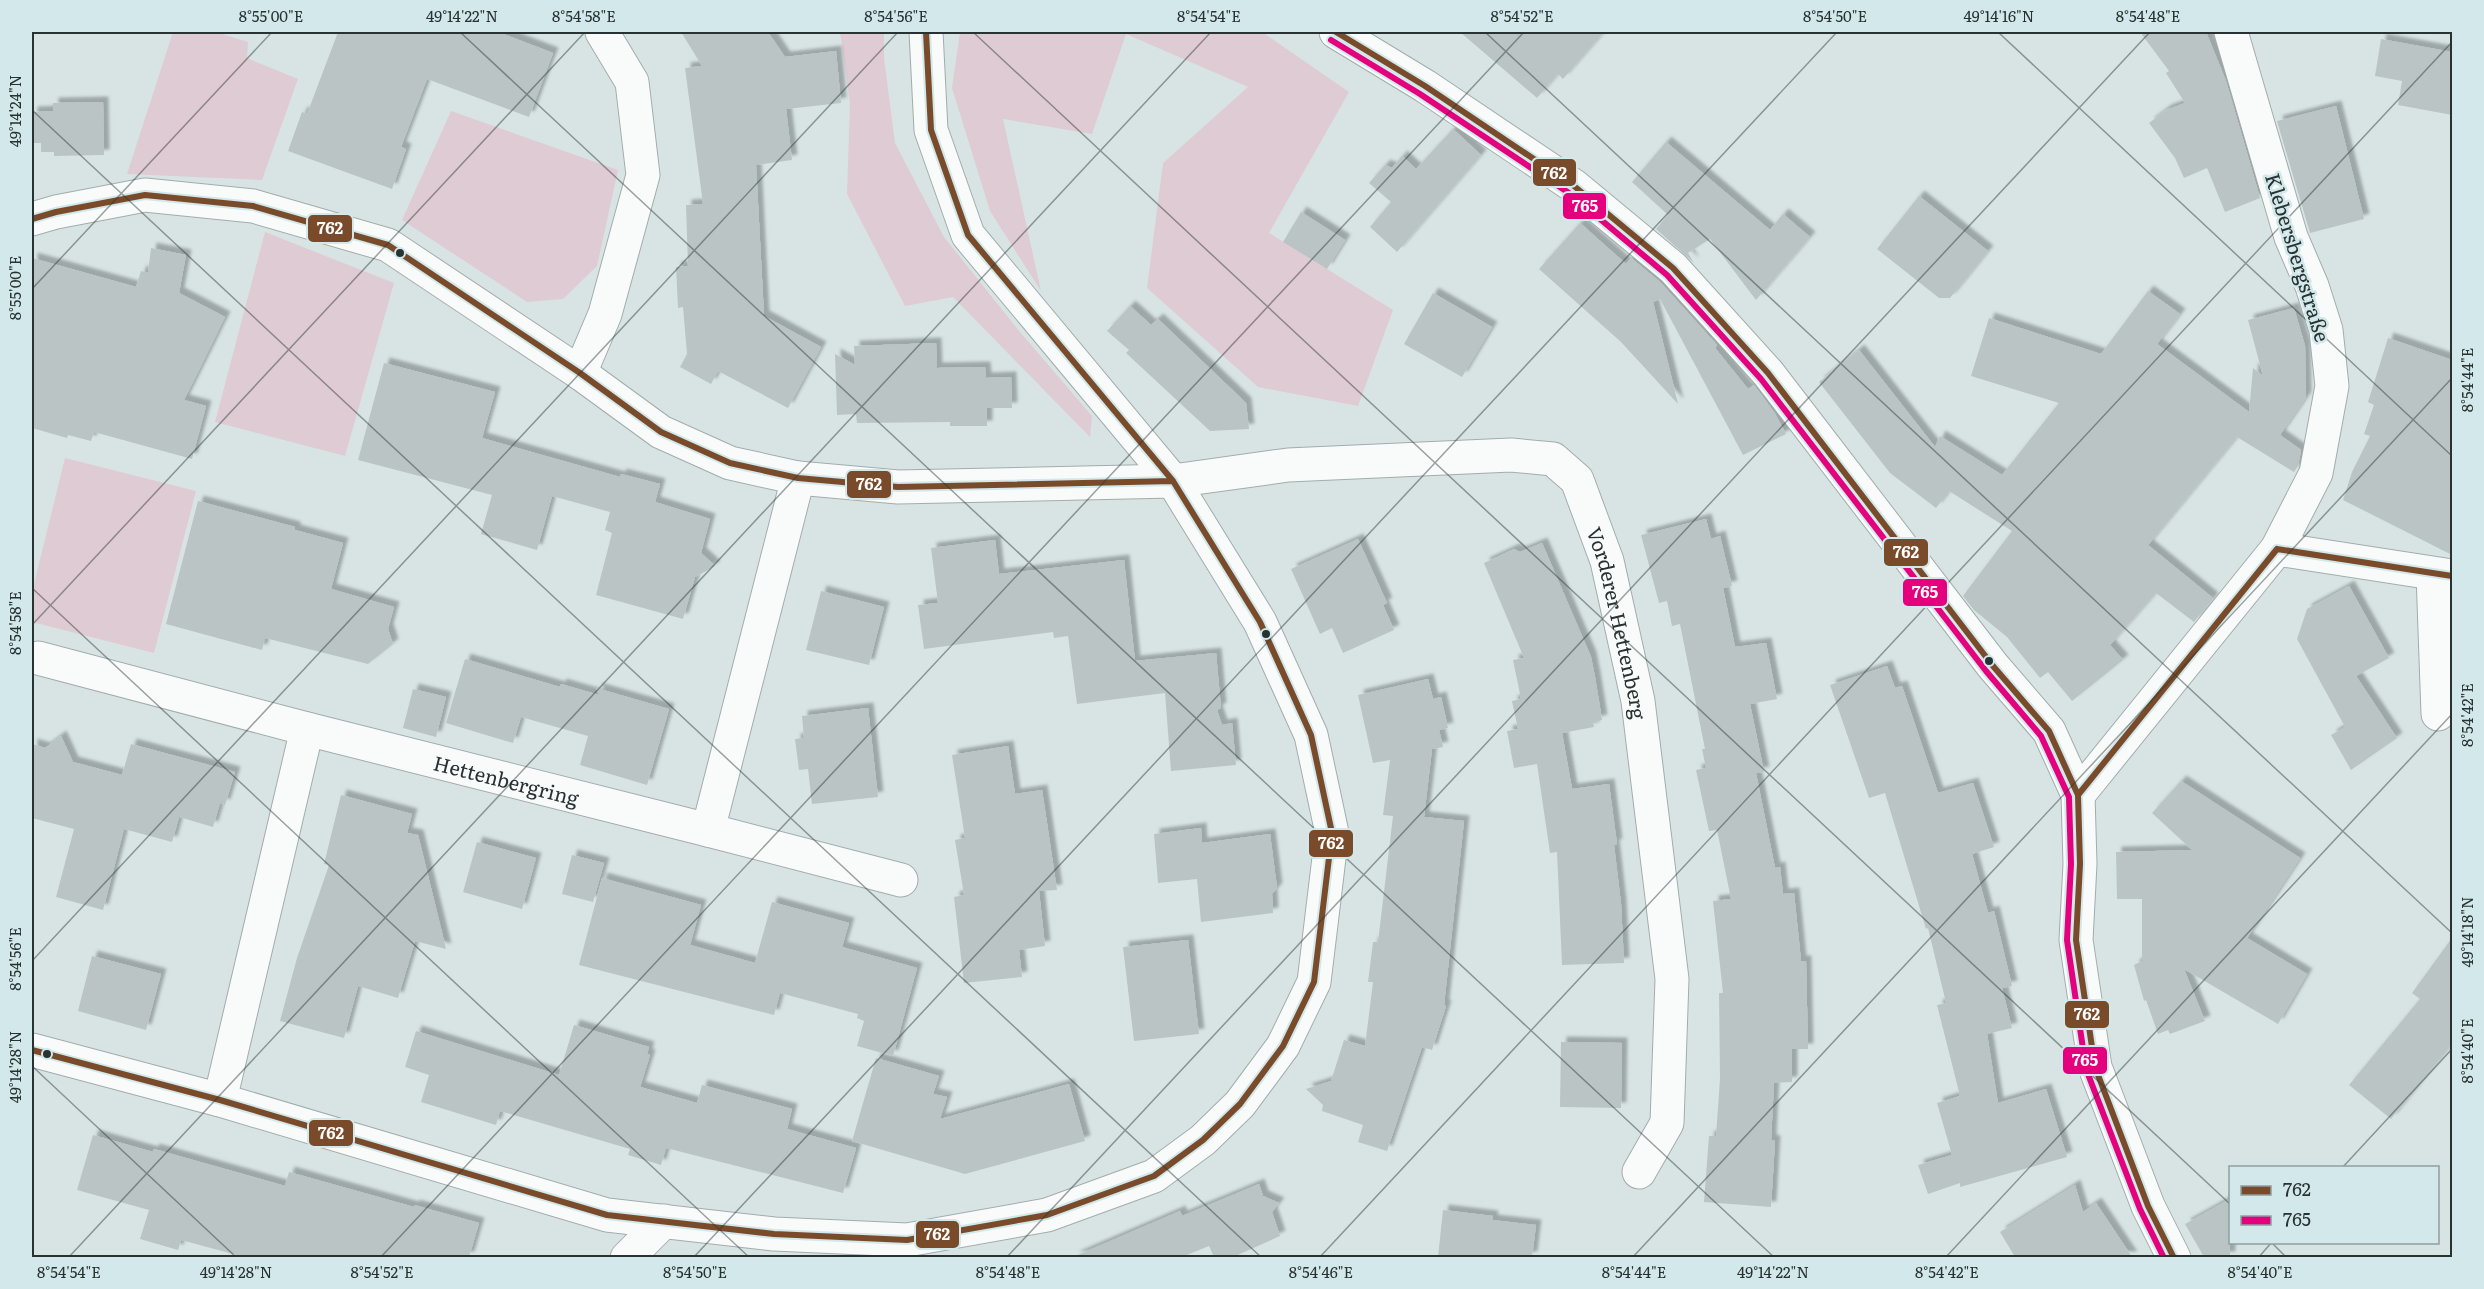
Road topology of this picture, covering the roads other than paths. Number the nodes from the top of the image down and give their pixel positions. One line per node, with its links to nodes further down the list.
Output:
1 (602, 32): 6 (street)
2 (926, 32): 8 (street)
3 (1336, 32): 14 (street)
4 (2231, 32): 9 (street, Klebersbergstraße)
5 (32, 219): 6 (street)
6 (580, 373): 7 (street)
7 (798, 477): 8 (street); 15 (street)
8 (1173, 481): 19 (street, Vorderer Hettenberg); 20 (street)
9 (2277, 549): 10 (street); 14 (street, Klebersbergstraße)
10 (2443, 575): 12 (street)
11 (38, 658): 13 (street, Hettenbergring)
12 (2438, 714)
13 (307, 729): 15 (street, Hettenbergring); 18 (street)
14 (2078, 795): 22 (street)
15 (708, 830): 16 (street, Hettenbergring)
16 (901, 880)
17 (32, 1050): 18 (street)
18 (220, 1100): 20 (street)
19 (1639, 1172)
20 (664, 1221): 21 (street)
21 (627, 1257)
22 (2174, 1257)

